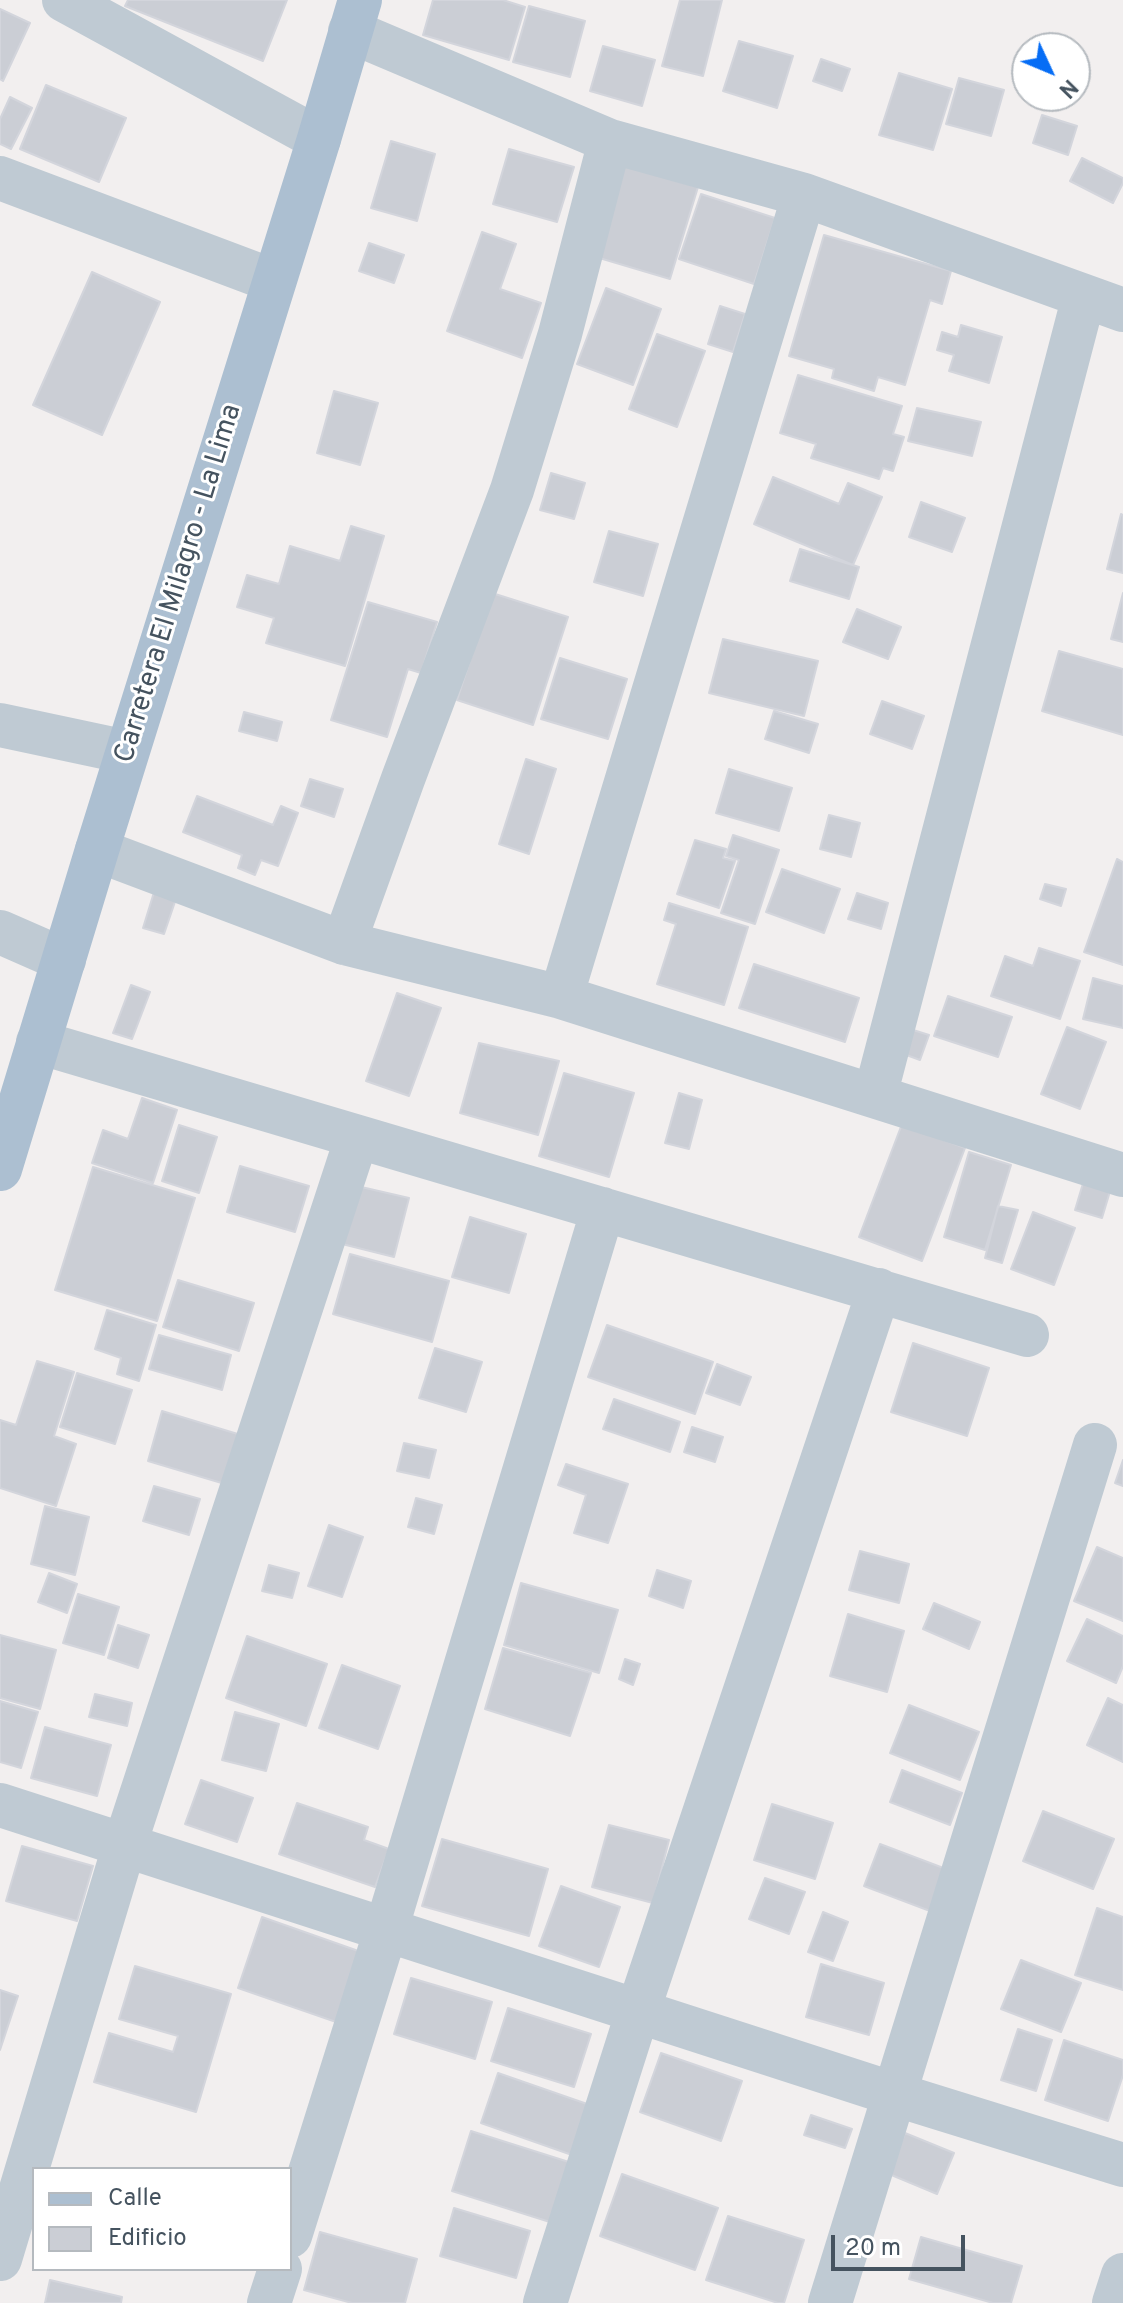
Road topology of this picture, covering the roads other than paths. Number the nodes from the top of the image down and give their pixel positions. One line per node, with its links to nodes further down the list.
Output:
1 (64, 0): 3 (street)
2 (355, 16): 3 (main road, Carretera El Milagro - La Lima); 4 (street)
3 (319, 139): 7 (main road, Carretera El Milagro - La Lima)
4 (610, 141): 6 (street); 13 (street)
5 (0, 178): 7 (street)
6 (804, 195): 8 (street); 15 (street)
7 (274, 281): 10 (main road, Carretera El Milagro - La Lima)
8 (1103, 303): 17 (street)
9 (0, 725): 10 (street)
10 (127, 752): 11 (main road, Carretera El Milagro - La Lima)
11 (97, 850): 13 (street); 14 (main road, Carretera El Milagro - La Lima)
12 (0, 932): 14 (street)
13 (344, 943): 15 (street)
14 (64, 960): 16 (main road, Carretera El Milagro - La Lima)
15 (561, 997): 17 (street)
16 (38, 1042): 18 (street); 19 (main road, Carretera El Milagro - La Lima)
17 (875, 1096): 20 (street)
18 (357, 1137): 21 (street); 26 (street)
19 (0, 1169)
20 (1123, 1175)
21 (603, 1209): 22 (street); 27 (street)
22 (879, 1290): 23 (street); 28 (street)
23 (1027, 1335)
24 (1095, 1445): 29 (street)
25 (0, 1805): 26 (street)
26 (124, 1847): 27 (street); 32 (street)
27 (386, 1930): 28 (street); 31 (street)
28 (638, 2011): 29 (street); 36 (street)
29 (894, 2094): 30 (street); 37 (street)
30 (1123, 2165)
31 (292, 2230)
32 (0, 2259)
33 (279, 2271): 35 (street)
34 (1123, 2275): 38 (street)
35 (269, 2303)
36 (545, 2303)
37 (830, 2303)
38 (1114, 2303)

